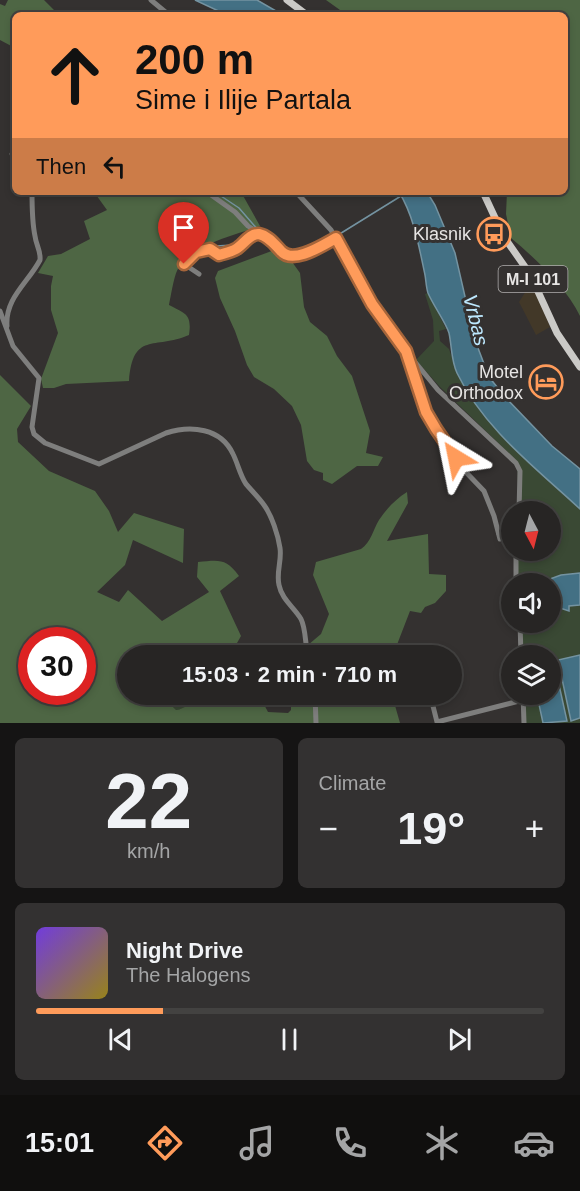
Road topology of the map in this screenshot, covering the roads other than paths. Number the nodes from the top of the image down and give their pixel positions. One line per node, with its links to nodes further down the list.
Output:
1 (151, 0): 3 (street)
2 (287, 0): 4 (main road)
3 (165, 12)
4 (304, 12)
5 (32, 195): 13 (street)
6 (211, 195): 9 (street)
7 (299, 195): 10 (street)
8 (484, 195): 15 (main road, M-I 101)
9 (259, 234): 10 (street); 11 (street)
10 (336, 238): 14 (street)
11 (199, 274)
12 (0, 311): 13 (street)
13 (8, 334): 18 (street)
14 (406, 351): 16 (street); 17 (street)
15 (580, 367)
16 (519, 501)
17 (501, 536)
18 (306, 645)
19 (501, 703): 23 (street)
20 (315, 705): 24 (street)
21 (432, 705): 23 (street)
22 (523, 705): 25 (street)
23 (435, 722)
24 (316, 723)
25 (524, 723)

